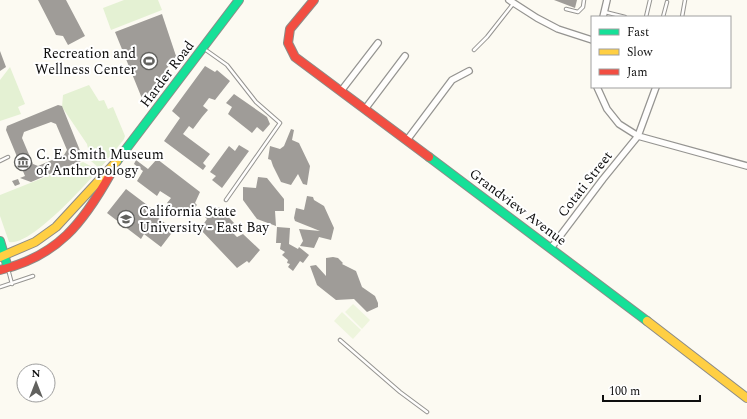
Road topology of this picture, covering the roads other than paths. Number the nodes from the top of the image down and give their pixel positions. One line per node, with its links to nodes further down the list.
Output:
1 (239, 0): 17 (street, Harder Road)
2 (314, 0): 23 (street, Grandview Avenue)
3 (584, 0): 9 (lane)
4 (607, 0): 10 (street)
5 (650, 0): 12 (lane)
6 (685, 0): 14 (lane)
7 (511, 2): 15 (street); 18 (lane)
8 (667, 2): 13 (lane)
9 (566, 9)
10 (604, 14): 11 (lane)
11 (618, 16)
12 (646, 16)
13 (663, 16)
14 (682, 16)
15 (591, 40)
16 (378, 44): 23 (street)
17 (203, 48): 29 (street, Harder Road); 31 (lane)
18 (474, 50)
19 (405, 56): 24 (street)
20 (469, 71): 26 (street)
21 (597, 88): 25 (street)
22 (656, 88): 25 (street, Cotati Street)
23 (341, 92): 24 (street, Grandview Avenue)
24 (365, 110): 26 (street, Grandview Avenue)
25 (638, 136): 30 (street); 33 (street, Cotati Street)
26 (407, 140): 33 (street, Grandview Avenue)
27 (8, 157): 28 (lane)
28 (0, 161)
29 (116, 163): 34 (street, Harder Road); 35 (street, Harder Road)
30 (747, 166)
31 (226, 200)
32 (0, 241): 34 (street)
33 (551, 248): 40 (street, Grandview Avenue)
34 (2, 257): 35 (street)
35 (4, 269): 37 (lane)
36 (33, 276): 37 (lane)
37 (12, 284): 38 (lane)
38 (0, 288)
39 (340, 340): 41 (lane)
40 (747, 398)
41 (427, 412)

